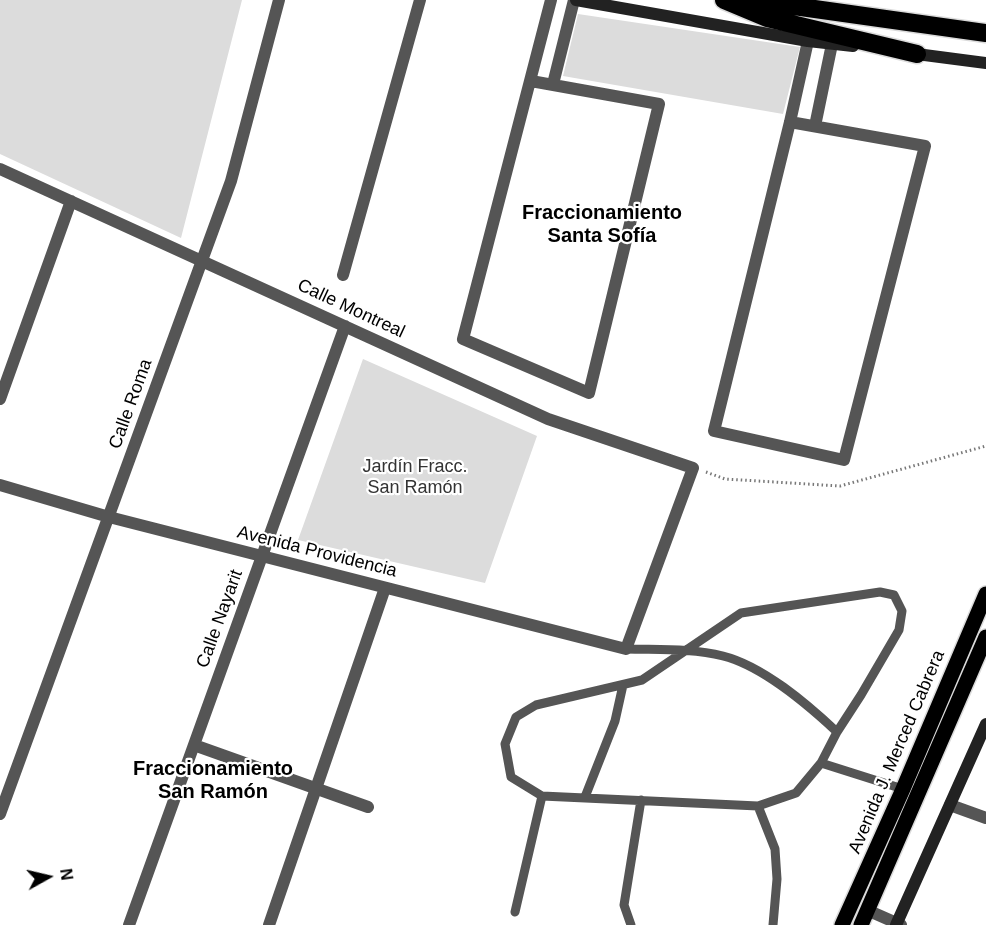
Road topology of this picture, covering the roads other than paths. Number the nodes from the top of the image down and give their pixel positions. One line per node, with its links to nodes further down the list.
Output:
1 (279, 0): 18 (street, Calle Roma)
2 (420, 0): 19 (street)
3 (552, 0): 12 (street)
4 (575, 0): 8 (street); 13 (street)
5 (724, 0): 10 (highway)
6 (752, 0): 7 (highway)
7 (986, 33)
8 (808, 41): 9 (street); 14 (street)
9 (832, 44): 10 (street); 15 (street)
10 (917, 54): 11 (street)
11 (986, 63)
12 (531, 81): 13 (street); 13 (street)
13 (552, 84)
14 (790, 122): 15 (street); 15 (street)
15 (815, 126)
16 (0, 169): 17 (street, Calle Montreal)
17 (71, 201): 18 (street, Calle Montreal); 21 (street)
18 (202, 261): 20 (street, Calle Montreal); 23 (street, Calle Roma)
19 (343, 275)
20 (345, 326): 24 (street, Calle Nayarit); 28 (street, Calle Montreal)
21 (0, 399)
22 (0, 485): 23 (street, Avenida Providencia)
23 (109, 517): 24 (street, Avenida Providencia); 43 (street, Calle Roma)
24 (262, 557): 25 (street, Avenida Providencia); 33 (street, Calle Nayarit)
25 (385, 588): 28 (street, Avenida Providencia); 35 (street)
26 (986, 594): 36 (main road, Avenida J. Merced Cabrera)
27 (986, 638): 45 (main road, Avenida J. Merced Cabrera)
28 (626, 649): 29 (lane)
29 (685, 650): 30 (lane); 32 (lane); 32 (lane)
30 (623, 685): 37 (lane); 38 (lane)
31 (986, 724): 40 (street)
32 (837, 732): 34 (lane)
33 (194, 746): 35 (street); 48 (street, Calle Nayarit)
34 (821, 763): 36 (lane); 41 (lane)
35 (316, 789): 42 (street); 49 (street)
36 (903, 789): 52 (main road, Avenida J. Merced Cabrera)
37 (542, 796): 38 (lane); 46 (lane)
38 (585, 797): 39 (lane)
39 (642, 800): 41 (lane); 50 (lane)
40 (950, 805): 44 (street); 47 (street)
41 (758, 806): 51 (lane)
42 (368, 807)
43 (0, 814)
44 (986, 818)
45 (867, 910): 47 (street); 53 (main road, Avenida J. Merced Cabrera)
46 (515, 912)
47 (898, 924)
48 (129, 925)
49 (269, 925)
50 (631, 925)
51 (773, 925)
52 (842, 925)
53 (861, 925)

